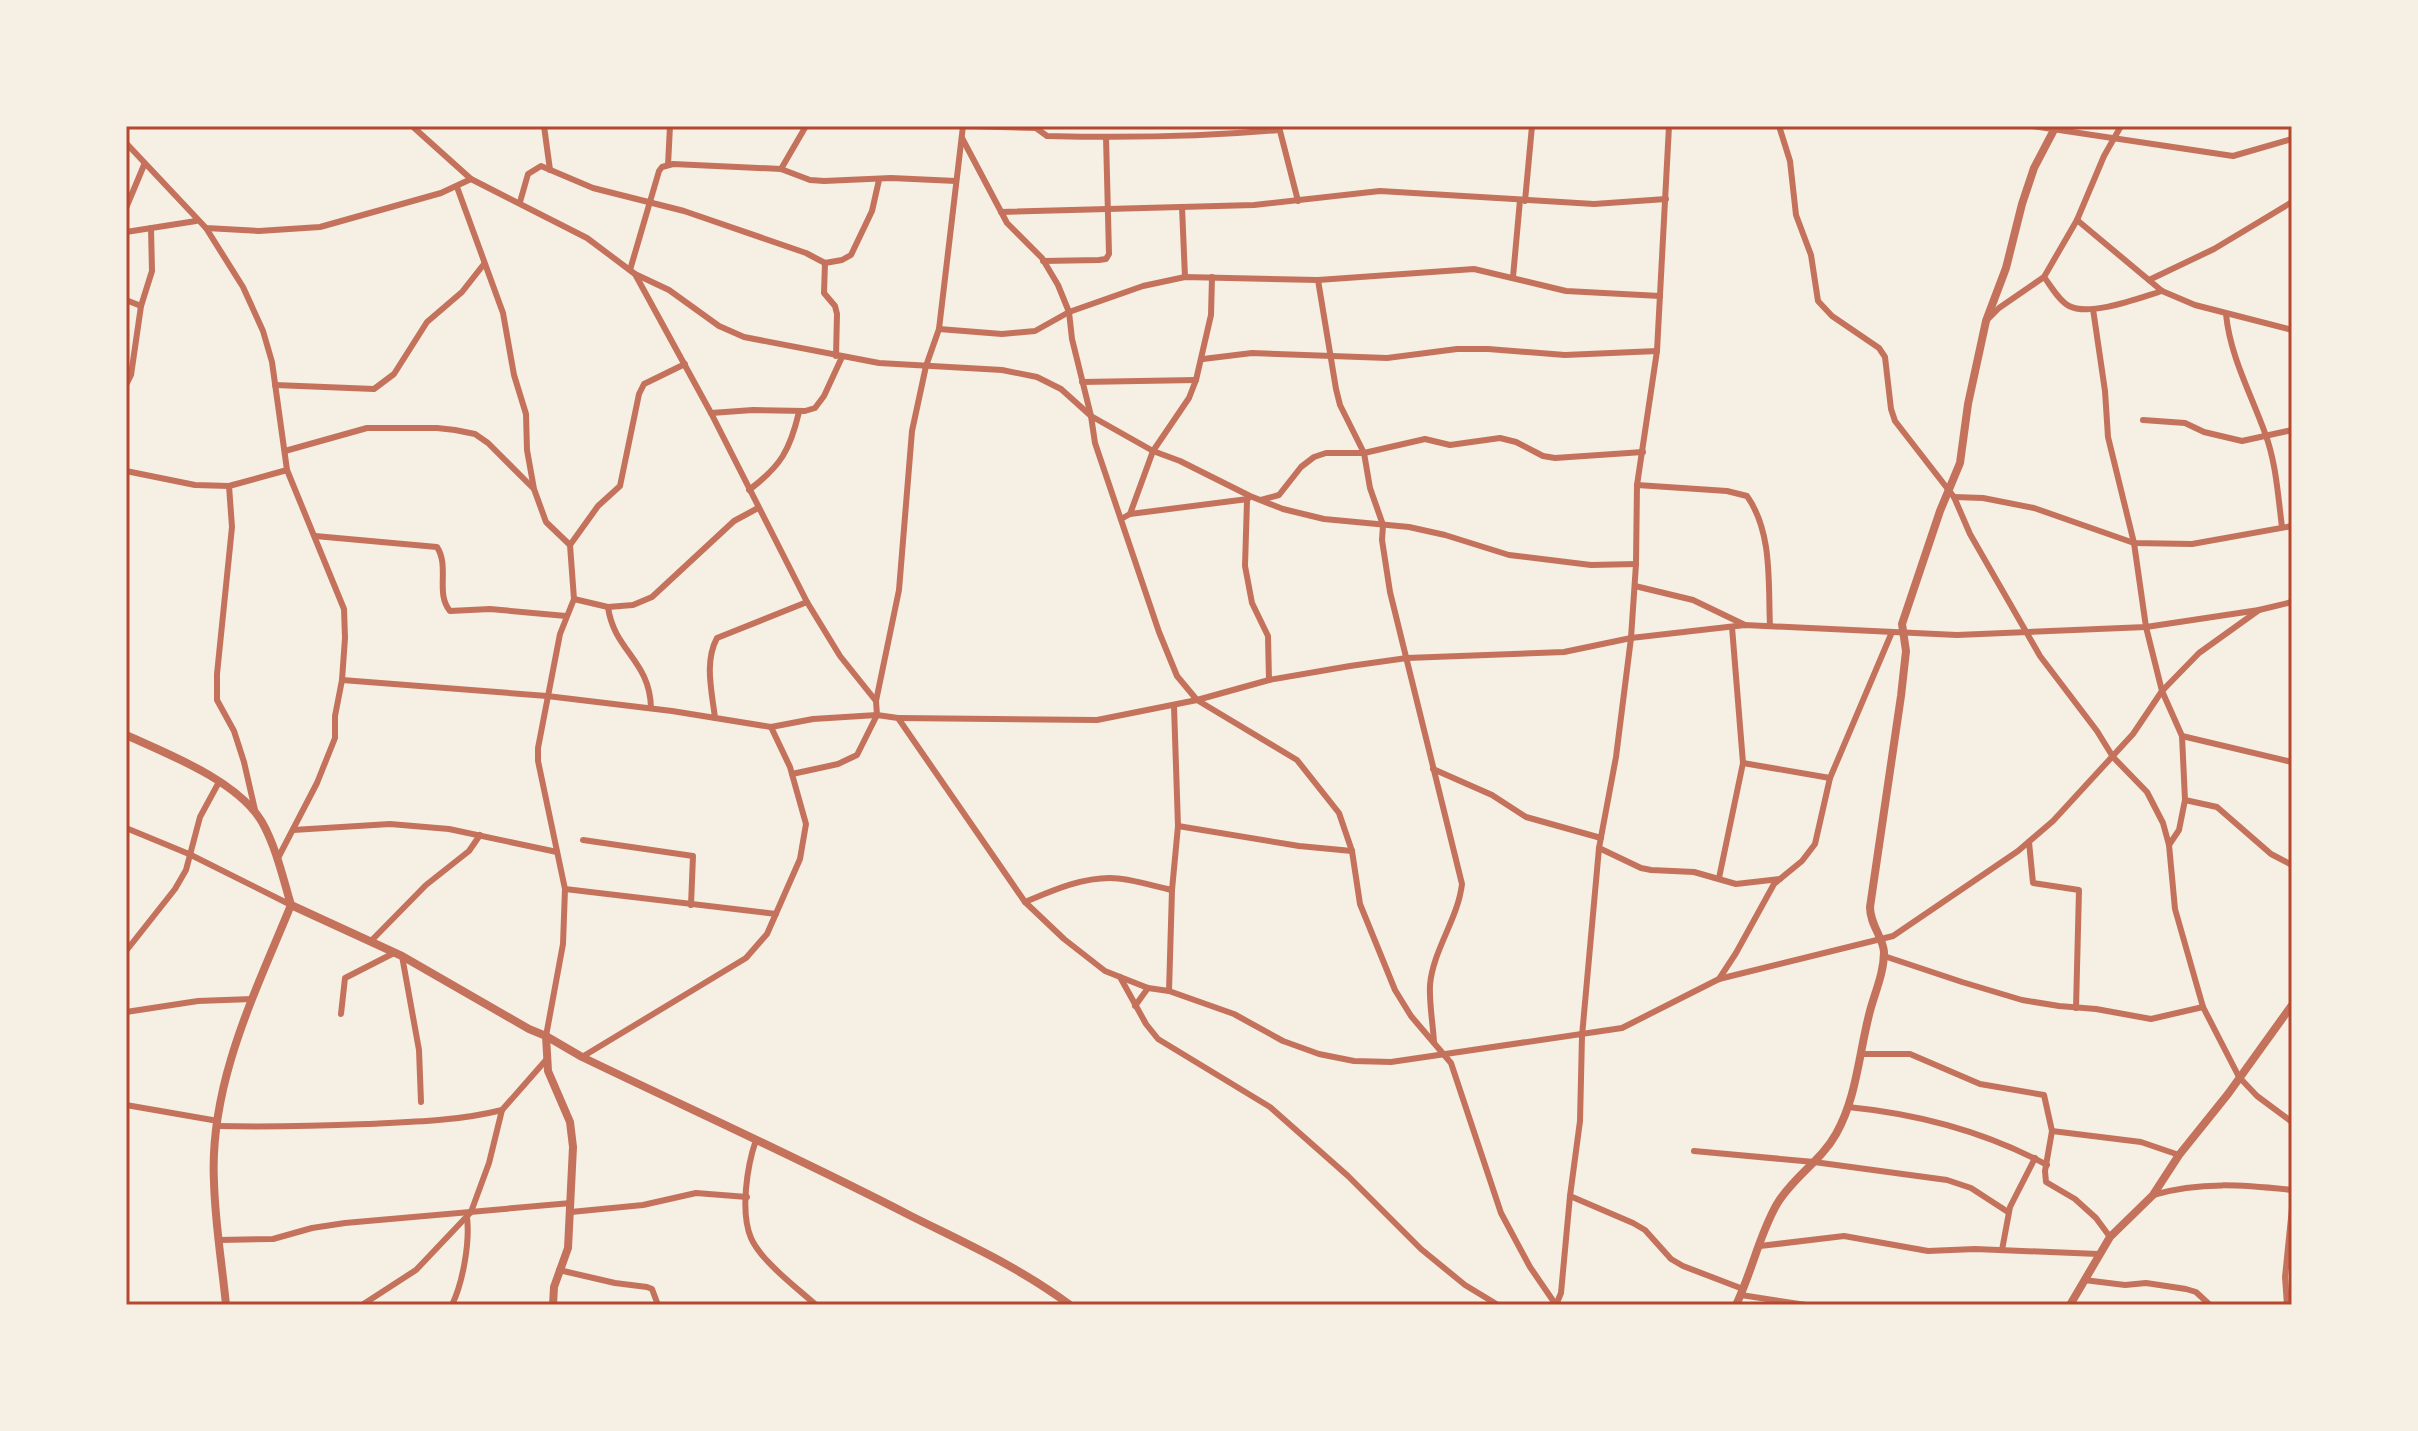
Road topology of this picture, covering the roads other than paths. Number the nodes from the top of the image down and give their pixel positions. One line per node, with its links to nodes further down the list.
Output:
1 (412, 126): 14 (street)
2 (426, 126): 14 (street)
3 (544, 126): 23 (street)
4 (670, 126): 21 (street)
5 (806, 126): 22 (street)
6 (1532, 126): 30 (street)
7 (1669, 126): 29 (street)
8 (1779, 126): 90 (street)
9 (2032, 126): 12 (street)
10 (2121, 126): 17 (street)
11 (1036, 127): 15 (street); 16 (street)
12 (2055, 127): 17 (street); 61 (street)
13 (1279, 128): 15 (street); 32 (street)
14 (421, 134): 24 (street)
15 (1106, 137): 37 (street)
16 (962, 138): 26 (street); 38 (street)
17 (2114, 139): 18 (street); 39 (street)
18 (2292, 139)
19 (126, 143): 20 (street)
20 (144, 165): 28 (street); 40 (street)
21 (668, 165): 22 (street); 31 (street)
22 (781, 169): 25 (street)
23 (550, 170): 31 (street); 33 (street)
24 (471, 179): 27 (street); 33 (street)
25 (879, 180): 26 (street); 45 (street)
26 (956, 181): 62 (street)
27 (457, 187): 42 (street); 46 (street)
28 (128, 197): 36 (street)
29 (1666, 199): 30 (street); 55 (street)
30 (1523, 200): 32 (street); 50 (street)
31 (650, 201): 45 (street); 47 (street)
32 (1298, 201): 35 (street)
33 (520, 202): 47 (street)
34 (2292, 202): 53 (street)
35 (1182, 207): 37 (street); 48 (street)
36 (126, 208)
37 (1106, 209): 38 (street); 44 (street)
38 (1001, 212): 44 (street)
39 (2077, 220): 51 (street); 53 (street)
40 (196, 221): 41 (street); 42 (street)
41 (151, 228): 43 (street); 57 (street)
42 (206, 228): 73 (street)
43 (126, 232)
44 (1043, 261): 59 (street)
45 (825, 263): 65 (street)
46 (484, 264): 73 (street); 88 (street)
47 (632, 272): 65 (street); 68 (street)
48 (1185, 277): 49 (street); 59 (street)
49 (1212, 277): 52 (street); 67 (street)
50 (1513, 277): 52 (street); 55 (street)
51 (2044, 277): 58 (street); 61 (street)
52 (1318, 280): 66 (street)
53 (2149, 280): 54 (street)
54 (2162, 291): 58 (street); 60 (street)
55 (1660, 296): 64 (street)
56 (126, 300): 57 (street)
57 (141, 306): 72 (street)
58 (2093, 309): 100 (street)
59 (1069, 312): 62 (street); 71 (street)
60 (2226, 314): 63 (street); 79 (street)
61 (1986, 321): 90 (street)
62 (939, 329): 69 (street)
63 (2292, 330)
64 (1657, 351): 66 (street); 82 (street)
65 (839, 357): 69 (street); 74 (street)
66 (1329, 357): 67 (street); 83 (street)
67 (1203, 359): 70 (street)
68 (685, 364): 75 (street); 101 (street)
69 (926, 366): 76 (street); 123 (street)
70 (1196, 380): 71 (street); 81 (street)
71 (1082, 382): 76 (street)
72 (126, 385)
73 (275, 385): 80 (street)
74 (799, 412): 75 (street); 89 (street)
75 (711, 413): 89 (street)
76 (1091, 416): 81 (street); 95 (street)
77 (2143, 420): 79 (street)
78 (2292, 430): 79 (street)
79 (2266, 436): 98 (street)
80 (285, 451): 84 (street); 88 (street)
81 (1153, 451): 91 (street); 94 (street)
82 (1643, 452): 83 (street); 86 (street)
83 (1364, 453): 92 (street); 96 (street)
84 (287, 470): 87 (street); 99 (street)
85 (126, 471): 87 (street)
86 (1637, 485): 102 (street); 111 (street)
87 (229, 486): 140 (street)
88 (534, 489): 101 (street)
89 (749, 490): 93 (street)
90 (1951, 493): 100 (street); 114 (street); 115 (street)
91 (1248, 499): 92 (street); 94 (street); 119 (street)
92 (1260, 500): 96 (street)
93 (758, 508): 105 (street); 107 (street)
94 (1130, 514): 95 (street)
95 (1121, 519): 122 (street)
96 (1383, 525): 102 (street); 117 (street)
97 (2292, 526): 98 (street)
98 (2282, 527): 100 (street)
99 (315, 536): 109 (street); 118 (street)
100 (2134, 543): 113 (street)
101 (570, 545): 104 (street)
102 (1636, 564): 103 (street)
103 (1635, 586): 110 (street); 116 (street)
104 (574, 599): 107 (street); 109 (street)
105 (807, 602): 123 (street); 127 (street)
106 (2292, 602): 108 (street)
107 (608, 607): 125 (street)
108 (2259, 610): 113 (street); 120 (street)
109 (566, 616): 121 (street)
110 (1745, 625): 111 (street); 112 (street)
111 (1770, 626): 115 (street)
112 (1732, 627): 116 (street); 134 (street)
113 (2146, 627): 114 (street); 120 (street)
114 (2027, 632): 115 (street); 132 (street)
115 (1897, 633): 137 (street); 164 (street)
116 (1631, 638): 117 (street); 145 (street)
117 (1407, 658): 119 (street); 135 (street)
118 (342, 680): 121 (street); 143 (street)
119 (1269, 680): 122 (street)
120 (2162, 691): 131 (street); 132 (street)
121 (547, 696): 125 (street); 151 (street)
122 (1197, 700): 124 (street); 150 (street)
123 (876, 701): 126 (street)
124 (1174, 706): 128 (street); 141 (street)
125 (651, 708): 127 (street)
126 (877, 715): 128 (street); 129 (street); 136 (street)
127 (715, 718): 129 (street)
128 (898, 718): 159 (street)
129 (771, 727): 136 (street)
130 (126, 735): 138 (street)
131 (2182, 736): 133 (street); 139 (street)
132 (2113, 757): 147 (street); 148 (street)
133 (2292, 762)
134 (1743, 763): 137 (street); 155 (street)
135 (1433, 769): 145 (street); 181 (street)
136 (792, 774): 162 (street)
137 (1830, 778): 156 (street)
138 (219, 782): 140 (street); 152 (street)
139 (2185, 800): 148 (street); 154 (street)
140 (255, 812): 153 (street)
141 (1178, 826): 150 (street); 158 (street)
142 (126, 828): 152 (street)
143 (293, 830): 144 (street); 153 (street)
144 (480, 835): 151 (street); 163 (street)
145 (1601, 838): 149 (street)
146 (583, 840): 161 (street)
147 (2029, 842): 164 (street); 176 (street)
148 (2169, 845): 175 (street)
149 (1599, 848): 155 (street); 180 (street)
150 (1352, 851): 181 (street)
151 (557, 852): 157 (street)
152 (189, 854): 160 (street); 165 (street)
153 (277, 860): 160 (street)
154 (2292, 865)
155 (1719, 878): 156 (street)
156 (1780, 879): 169 (street)
157 (565, 889): 161 (street); 179 (street)
158 (1172, 890): 159 (street); 171 (street)
159 (1025, 902): 168 (street)
160 (291, 905): 163 (street); 172 (street)
161 (691, 905): 162 (street)
162 (776, 914): 184 (street)
163 (371, 941): 166 (street)
164 (1881, 941): 167 (street); 169 (street)
165 (126, 951)
166 (398, 954): 178 (street); 179 (street); 187 (street)
167 (1884, 956): 176 (street); 183 (street)
168 (1120, 977): 170 (street); 174 (street)
169 (1719, 979): 180 (street)
170 (1148, 988): 171 (street); 174 (street)
171 (1169, 991): 182 (street)
172 (252, 999): 177 (street); 192 (street)
173 (2292, 1005): 186 (street)
174 (1135, 1006): 223 (street)
175 (2203, 1007): 176 (street); 186 (street)
176 (2076, 1008)
177 (126, 1012)
178 (341, 1014)
179 (546, 1036): 184 (street); 185 (street)
180 (1582, 1036): 182 (street); 202 (street)
181 (1434, 1042): 182 (street)
182 (1442, 1054): 224 (street)
183 (1861, 1054): 189 (street); 193 (street)
184 (582, 1057): 194 (street)
185 (546, 1060): 190 (street); 204 (street)
186 (2239, 1077): 191 (street); 196 (street)
187 (421, 1102)
188 (126, 1105): 192 (street)
189 (1848, 1107): 197 (street); 198 (street)
190 (502, 1110): 192 (street); 207 (street)
191 (2292, 1122)
192 (218, 1123): 209 (street)
193 (2052, 1131): 196 (street); 199 (street)
194 (756, 1140): 203 (street); 222 (street)
195 (1694, 1151): 198 (street)
196 (2179, 1155): 201 (street)
197 (2035, 1158): 199 (street); 206 (street)
198 (1814, 1162): 206 (street); 210 (street)
199 (2047, 1165): 208 (street)
200 (2292, 1190): 201 (street)
201 (2153, 1195): 208 (street)
202 (1570, 1196): 215 (street); 224 (street)
203 (747, 1197): 204 (street); 221 (street)
204 (571, 1207): 207 (street); 213 (street)
205 (2292, 1208): 229 (street)
206 (2008, 1212): 211 (street)
207 (469, 1215): 209 (street); 217 (street); 218 (street)
208 (2110, 1237): 212 (street)
209 (220, 1240): 216 (street)
210 (1760, 1246): 211 (street); 215 (street)
211 (2002, 1250): 212 (street)
212 (2098, 1254): 214 (street)
213 (559, 1270): 219 (street); 220 (street)
214 (2083, 1280): 227 (street); 228 (street)
215 (1742, 1292): 225 (street); 226 (street)
216 (226, 1305)
217 (362, 1305)
218 (452, 1305)
219 (553, 1305)
220 (658, 1305)
221 (816, 1305)
222 (1070, 1305)
223 (1498, 1305)
224 (1556, 1305)
225 (1736, 1305)
226 (1806, 1305)
227 (2070, 1305)
228 (2210, 1305)
229 (2287, 1305)

